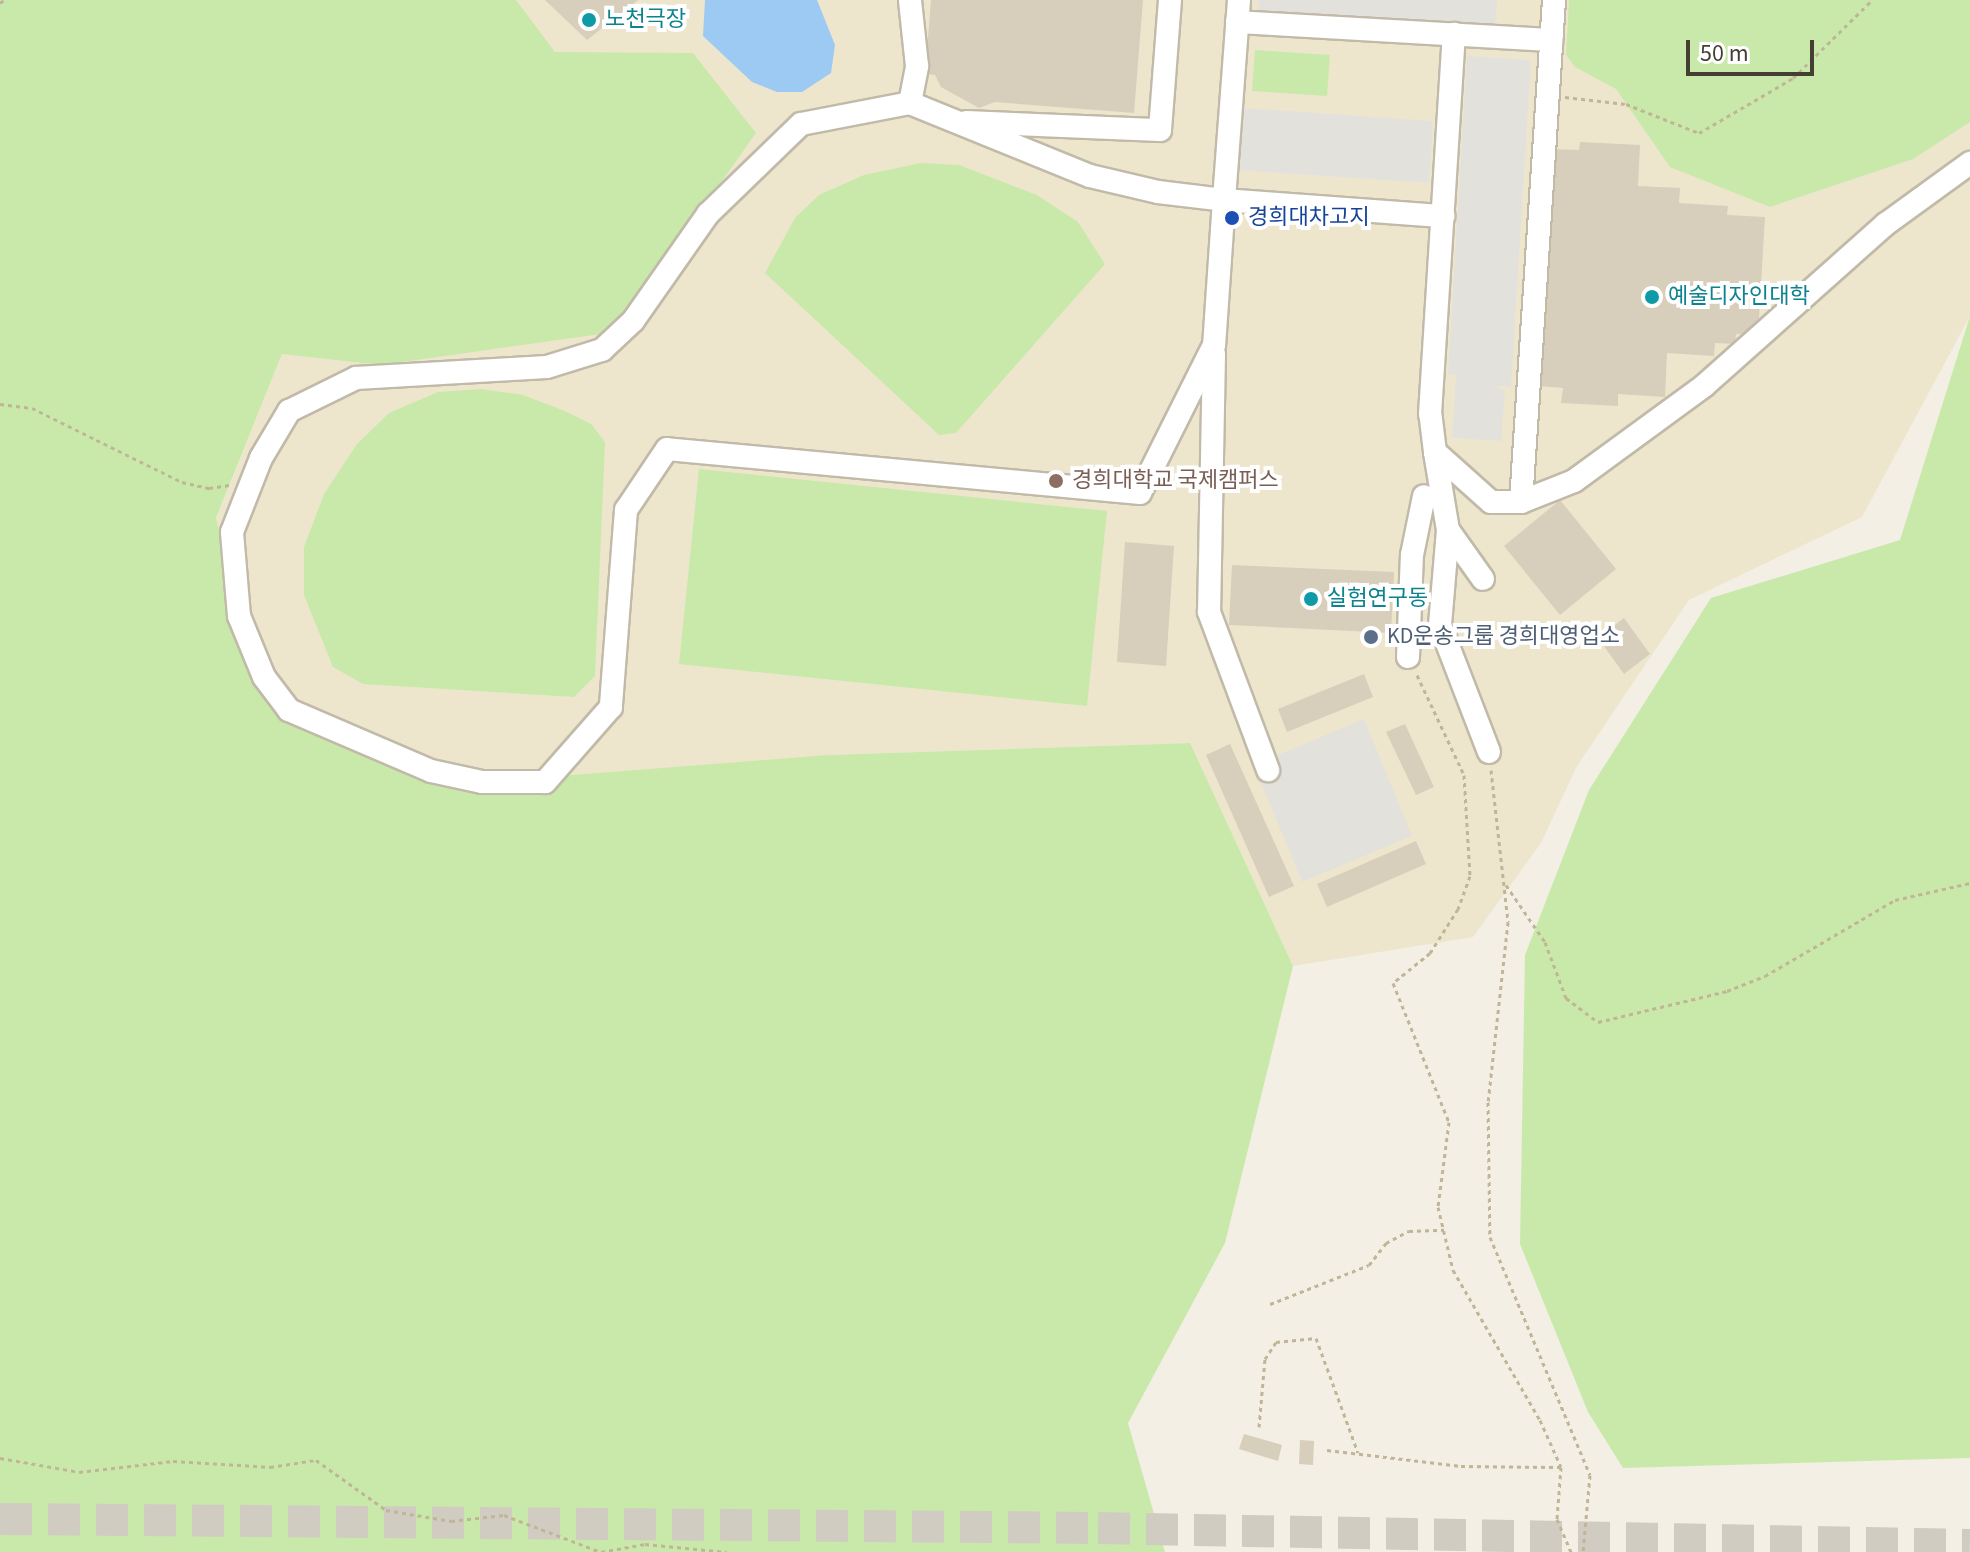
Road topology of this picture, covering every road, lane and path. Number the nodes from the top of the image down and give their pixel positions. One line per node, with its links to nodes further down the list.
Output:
1 (910, 0): 9 (lane)
2 (1170, 0): 10 (lane)
3 (1554, 0): 7 (lane)
4 (1872, 0): 8 (path)
5 (1238, 11): 6 (lane); 12 (lane)
6 (1454, 34): 7 (lane); 13 (lane)
7 (1551, 40): 8 (lane)
8 (1547, 99): 19 (lane)
9 (910, 103): 10 (lane); 17 (lane)
10 (972, 121): 12 (lane)
11 (1970, 163): 19 (lane)
12 (1224, 200): 13 (lane); 14 (lane)
13 (1443, 216): 16 (lane)
14 (1214, 345): 17 (lane); 24 (lane)
15 (0, 404): 17 (path)
16 (1435, 452): 19 (lane); 20 (lane)
17 (252, 482)
18 (1424, 496): 22 (lane)
19 (1521, 502)
20 (1448, 530): 21 (lane); 23 (lane)
21 (1483, 579)
22 (1408, 657): 27 (path)
23 (1489, 752): 25 (path)
24 (1268, 770)
25 (1504, 882): 26 (path); 36 (path)
26 (1970, 883)
27 (1444, 1230): 28 (path); 33 (path)
28 (1270, 1304)
29 (1259, 1427): 31 (path)
30 (1327, 1450): 31 (path)
31 (1358, 1453): 33 (path)
32 (0, 1458): 34 (path)
33 (1561, 1467): 35 (path)
34 (727, 1552)
35 (1571, 1552)
36 (1583, 1552)

